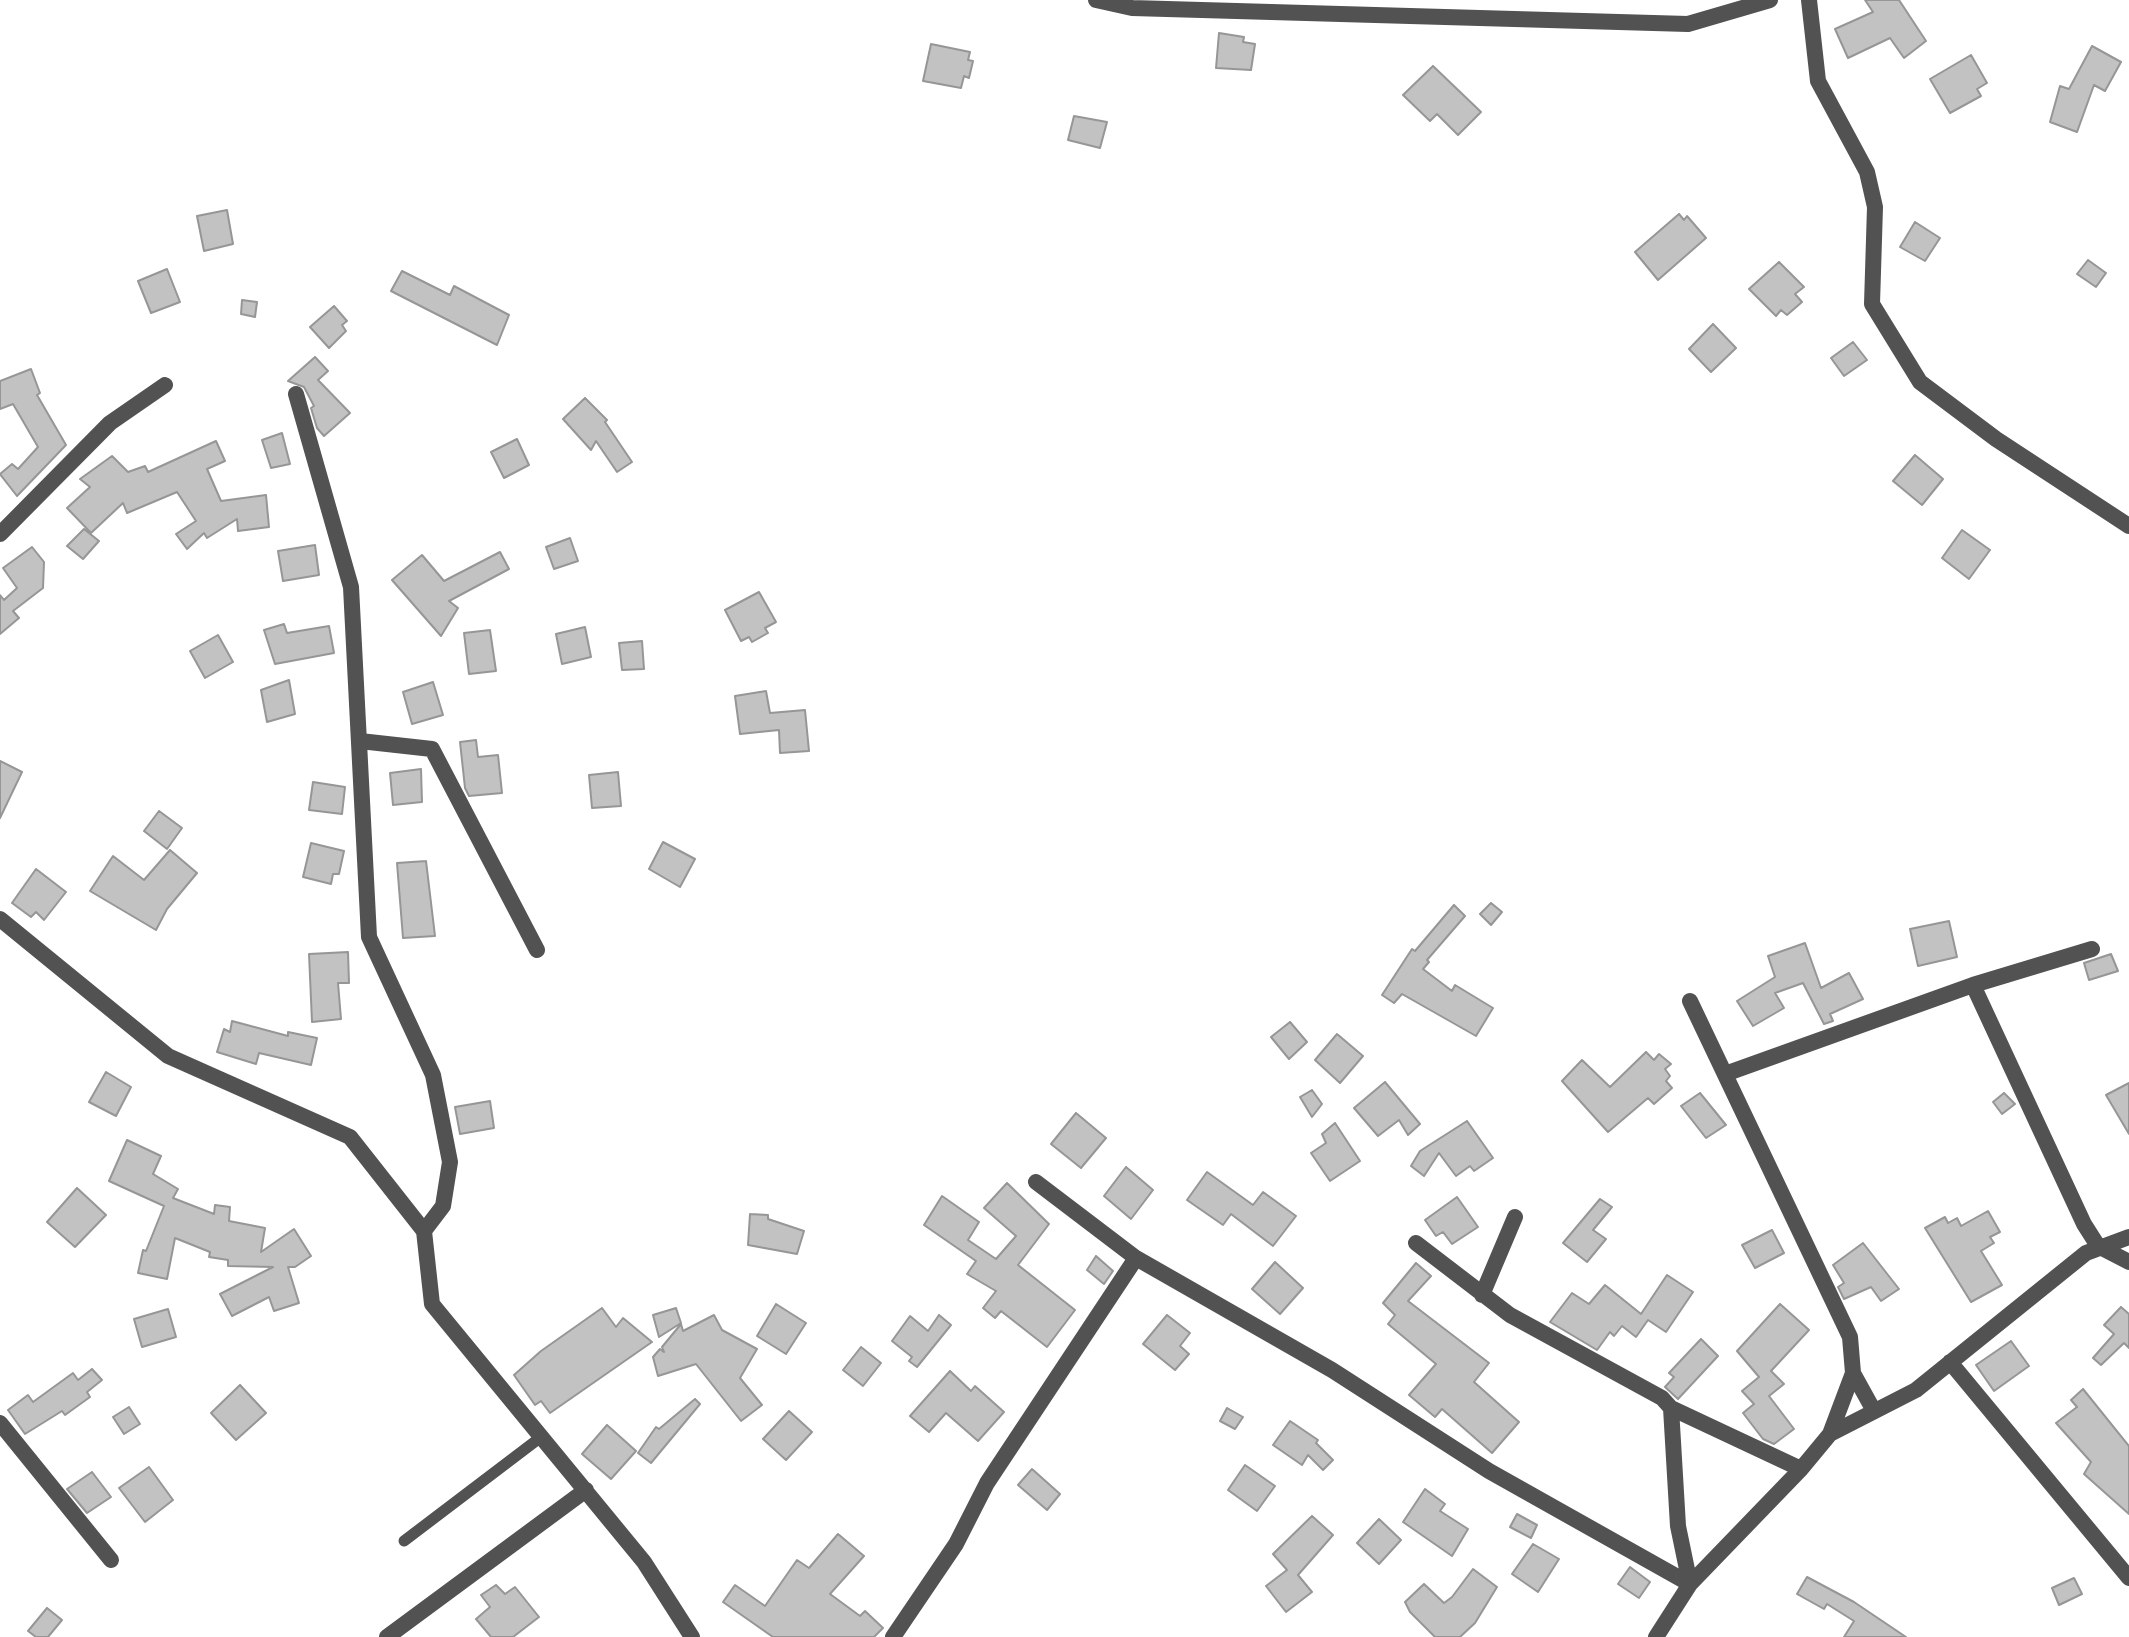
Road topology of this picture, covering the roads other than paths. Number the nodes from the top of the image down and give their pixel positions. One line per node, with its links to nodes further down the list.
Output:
1 (1096, 0): 2 (street)
2 (1770, 0)
3 (1809, 0): 6 (street)
4 (165, 385): 7 (street)
5 (296, 394): 8 (street)
6 (2129, 526)
7 (0, 534)
8 (360, 741): 11 (street); 17 (street)
9 (0, 919): 17 (street)
10 (2092, 949): 12 (street)
11 (537, 950)
12 (1973, 985): 14 (street); 20 (street)
13 (1690, 1001): 14 (street)
14 (1725, 1074): 25 (street)
15 (1036, 1182): 21 (street)
16 (1515, 1217): 23 (street)
17 (424, 1231): 30 (street)
18 (2129, 1237): 20 (street)
19 (1416, 1243): 23 (street)
20 (2098, 1246): 22 (street); 24 (street)
21 (1136, 1258): 36 (street); 39 (street)
22 (2129, 1262)
23 (1482, 1295): 26 (street)
24 (1950, 1362): 27 (street); 35 (street)
25 (1853, 1373): 27 (street); 29 (street)
26 (1671, 1408): 31 (street); 36 (street)
27 (1874, 1411): 29 (street)
28 (0, 1423): 34 (street)
29 (1830, 1434): 31 (street)
30 (541, 1437): 32 (street); 33 (lane)
31 (1801, 1469): 36 (street)
32 (586, 1490): 37 (street); 38 (street)
33 (404, 1541)
34 (111, 1560)
35 (2129, 1578)
36 (1690, 1584): 40 (street)
37 (387, 1637)
38 (692, 1637)
39 (893, 1637)
40 (1656, 1637)

